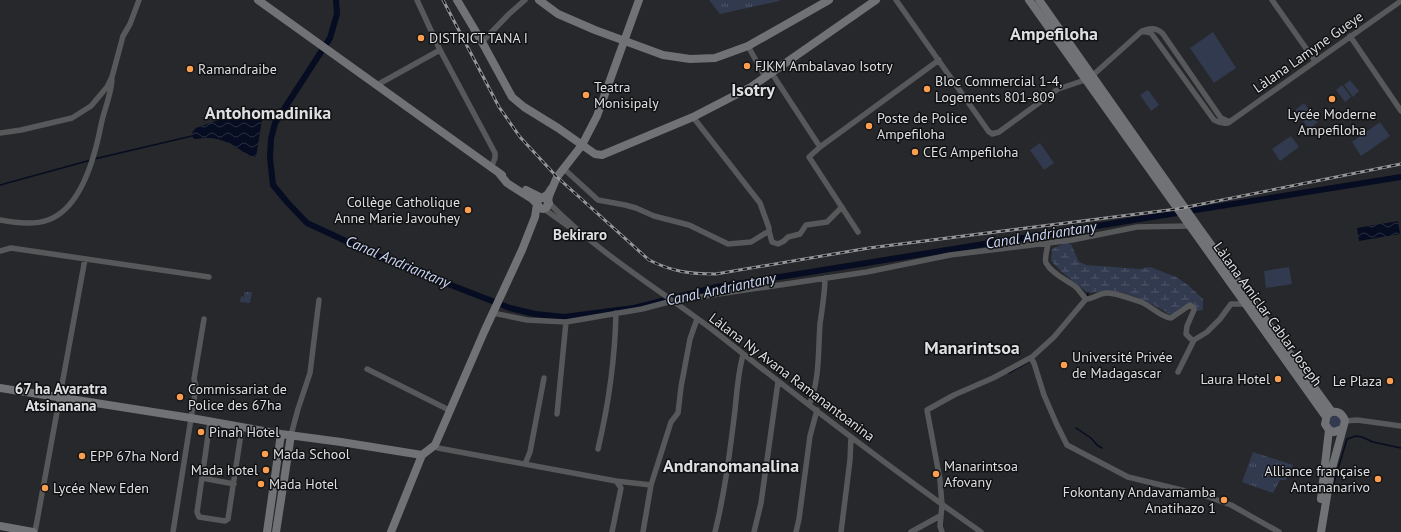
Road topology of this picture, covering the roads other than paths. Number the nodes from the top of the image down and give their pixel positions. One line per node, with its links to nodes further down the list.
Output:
1 (140, 0): 24 (street)
2 (258, 0): 26 (street)
3 (418, 0): 20 (street)
4 (457, 0): 18 (street)
5 (525, 0): 18 (street)
6 (539, 0): 17 (street)
7 (639, 0): 17 (street)
8 (829, 0): 19 (street)
9 (876, 0): 23 (street)
10 (896, 0): 21 (street)
11 (1028, 0): 25 (street)
12 (1039, 0): 25 (street)
13 (1272, 0): 22 (street)
14 (1401, 1): 16 (street, Làlana Lamyne Gueye)
15 (1142, 31): 25 (street); 29 (street); 29 (street)
16 (1350, 36): 22 (street, Làlana Lamyne Gueye); 27 (street)
17 (624, 40): 19 (street); 31 (street)
18 (482, 42): 31 (street)
19 (748, 46): 23 (street)
20 (440, 50): 26 (street); 34 (street)
21 (939, 60): 25 (street); 32 (street)
22 (1316, 61): 29 (street, Làlana Lamyne Gueye)
23 (768, 75): 28 (street); 32 (street)
24 (112, 77): 30 (street); 38 (street)
25 (1089, 78): 37 (street)
26 (377, 85): 34 (street)
27 (1401, 111)
28 (693, 117): 31 (street); 40 (street)
29 (1229, 122)
30 (0, 133)
31 (582, 145): 33 (street)
32 (820, 147): 36 (street)
33 (563, 168): 35 (street); 40 (street)
34 (495, 170): 35 (street)
35 (543, 204): 49 (street, Làlana Ny Avana Ramanantoanina); 51 (street)
36 (842, 207): 40 (street); 41 (street)
37 (1181, 208): 39 (street, Làlana Amiclar Cablar Joseph); 71 (street, Làlana Amiclar Cablar Joseph)
38 (0, 220)
39 (1189, 226): 42 (street); 50 (street, Làlana Amiclar Cablar Joseph)
40 (768, 231)
41 (858, 232)
42 (1048, 242): 46 (street); 47 (street)
43 (0, 252): 44 (street)
44 (85, 259): 45 (street); 65 (street)
45 (209, 277)
46 (826, 278): 49 (street); 67 (street)
47 (1088, 299): 56 (street); 58 (street)
48 (319, 300): 79 (street)
49 (672, 301): 52 (street); 54 (street, Làlana Ny Avana Ramanantoanina)
50 (1244, 304): 56 (street); 71 (street, Làlana Amiclar Cablar Joseph)
51 (493, 313): 55 (street); 68 (street)
52 (616, 313): 55 (street); 82 (street)
53 (204, 319): 72 (street)
54 (697, 319): 57 (street, Làlana Ny Avana Ramanantoanina); 88 (street)
55 (566, 322): 70 (street)
56 (1194, 340): 60 (street)
57 (743, 355): 62 (street, Làlana Ny Avana Ramanantoanina); 99 (street)
58 (1032, 360): 64 (street); 106 (street)
59 (367, 369): 68 (street)
60 (1178, 372)
61 (544, 378): 84 (street)
62 (778, 382): 67 (street, Làlana Ny Avana Ramanantoanina); 100 (street)
63 (0, 388): 65 (street)
64 (954, 395): 66 (street); 89 (street)
65 (59, 398): 72 (street); 92 (street)
66 (952, 403)
67 (809, 405): 69 (street, Làlana Ny Avana Ramanantoanina)
68 (449, 410): 81 (street)
69 (817, 410): 80 (street, Làlana Ny Avana Ramanantoanina); 101 (street)
70 (557, 414)
71 (1329, 414): 74 (street); 77 (street)
72 (191, 418): 73 (street); 93 (street)
73 (210, 422): 76 (street); 85 (street)
74 (1343, 425): 75 (street); 77 (street); 108 (street)
75 (1401, 426)
76 (242, 427): 78 (street); 87 (street)
77 (1329, 430): 107 (street)
78 (281, 434): 79 (street); 94 (street)
79 (291, 435): 83 (street); 95 (street)
80 (851, 437): 89 (street, Làlana Ny Avana Ramanantoanina); 102 (street)
81 (434, 445): 83 (street); 84 (street)
82 (598, 449)
83 (422, 455): 96 (street)
84 (526, 464): 86 (street)
85 (202, 478): 87 (street); 87 (street)
86 (616, 481): 88 (street); 97 (street)
87 (234, 484)
88 (651, 485): 98 (street)
89 (942, 505): 90 (street); 105 (street, Làlana Ny Avana Ramanantoanina)
90 (940, 516): 103 (street); 104 (street)
91 (0, 526): 92 (street)
92 (34, 532)
93 (173, 532)
94 (267, 532)
95 (276, 532)
96 (391, 532)
97 (612, 532)
98 (643, 532)
99 (715, 532)
100 (754, 532)
101 (796, 532)
102 (841, 532)
103 (911, 532)
104 (942, 532)
105 (981, 532)
106 (1280, 532)
107 (1315, 532)
108 (1321, 532)

